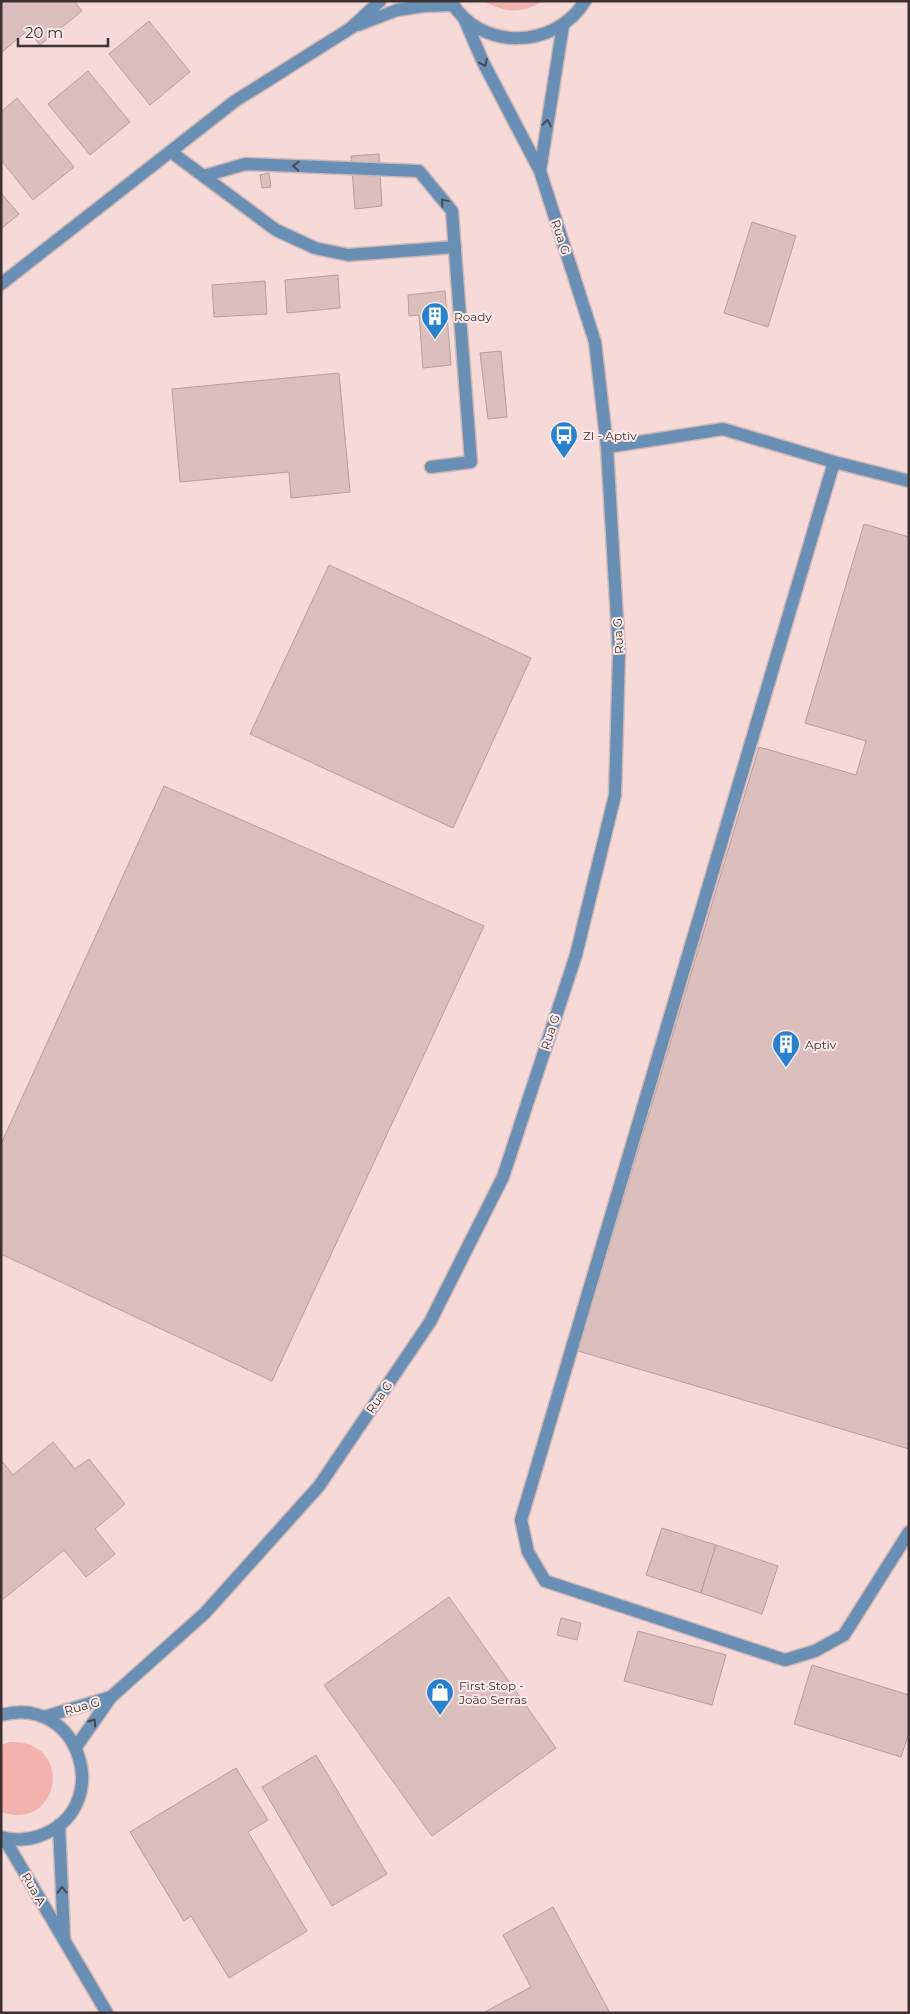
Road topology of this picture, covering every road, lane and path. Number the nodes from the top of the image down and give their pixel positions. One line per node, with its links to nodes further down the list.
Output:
1 (380, 1): 6 (street)
2 (584, 1): 5 (street)
3 (452, 3): 4 (street); 6 (street)
4 (464, 18): 5 (street); 8 (street, Rua G, one-way to 8)
5 (563, 25): 8 (street, one-way to 5)
6 (351, 28): 7 (street)
7 (171, 152): 9 (street); 11 (street)
8 (540, 171): 12 (street, Rua G)
9 (204, 176): 10 (street); 10 (street, one-way to 9)
10 (455, 248): 14 (street)
11 (1, 284)
12 (607, 447): 13 (street); 17 (street, Rua G)
13 (834, 462): 15 (street); 16 (street)
14 (431, 467)
15 (909, 480)
16 (909, 1532)
17 (111, 1698): 19 (street, Rua G); 20 (street, one-way to 17)
18 (1, 1716): 19 (street)
19 (44, 1717): 20 (street)
20 (76, 1747): 21 (street)
21 (60, 1825): 22 (street); 23 (street, Rua A, one-way to 21)
22 (3, 1838): 23 (street, Rua A)
23 (64, 1939): 24 (street, Rua A)
24 (107, 2013)

